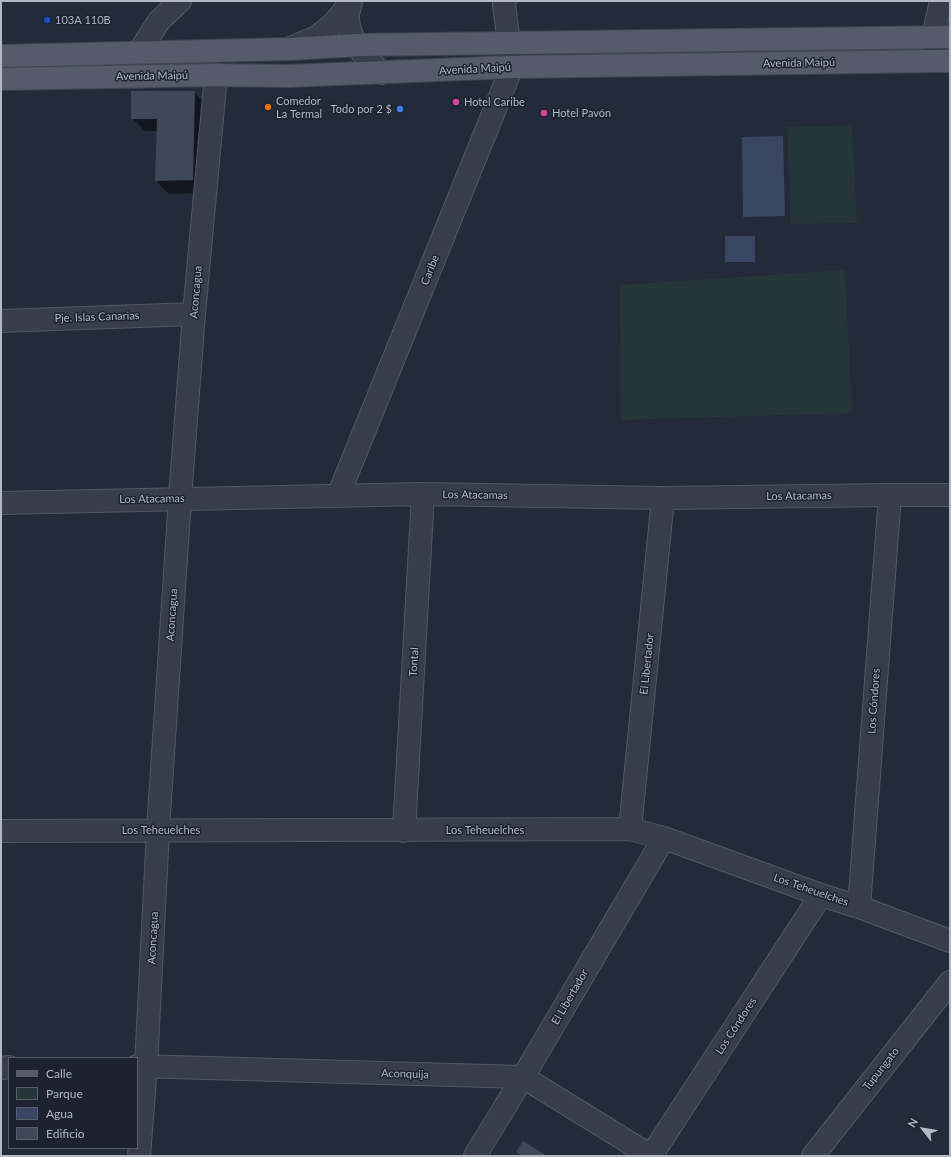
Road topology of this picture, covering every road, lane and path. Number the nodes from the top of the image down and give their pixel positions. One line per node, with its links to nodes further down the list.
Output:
1 (180, 1): 9 (street)
2 (351, 1): 7 (street); 8 (street)
3 (505, 1): 6 (street, Caribe)
4 (941, 1): 5 (street)
5 (942, 37): 6 (main road); 11 (street)
6 (509, 42): 7 (main road); 12 (street, Caribe)
7 (358, 45): 8 (main road); 13 (street)
8 (289, 49): 9 (main road)
9 (139, 52): 10 (main road)
10 (1, 56)
11 (943, 61): 12 (main road, Avenida Maipú)
12 (512, 67): 13 (main road, Avenida Maipú); 21 (street, Caribe)
13 (382, 73): 14 (main road, Avenida Maipú)
14 (216, 75): 15 (main road, Avenida Maipú); 16 (street, Aconcagua)
15 (1, 79)
16 (194, 314): 17 (street, Pje. Islas Canarias); 22 (street, Aconcagua)
17 (1, 321)
18 (423, 494): 21 (street, Los Atacamas); 23 (street, Los Atacamas); 28 (street, Tontal)
19 (890, 495): 20 (street, Los Atacamas); 23 (street, Los Atacamas); 31 (street, Los Cóndores)
20 (950, 495)
21 (338, 496): 22 (street, Los Atacamas)
22 (180, 498): 24 (street, Los Atacamas); 26 (street, Aconcagua)
23 (663, 498): 25 (street, El Libertador)
24 (1, 503)
25 (630, 829): 28 (street, Los Teheuelches); 29 (street, Los Teheuelches)
26 (158, 830): 27 (street, Los Teheuelches); 28 (street, Los Teheuelches); 34 (street, Aconcagua)
27 (1, 831)
28 (404, 831)
29 (664, 838): 30 (street, Los Teheuelches); 35 (street, El Libertador)
30 (821, 895): 31 (street, Los Teheuelches); 38 (street, Los Cóndores)
31 (859, 906): 32 (street, Los Teheuelches)
32 (950, 941)
33 (950, 982): 39 (street, Tupungato)
34 (142, 1066): 35 (street, Aconquija); 36 (street, Aconcagua)
35 (523, 1077): 37 (street, El Libertador); 38 (street)
36 (139, 1156)
37 (476, 1156)
38 (651, 1156)
39 (813, 1156)

